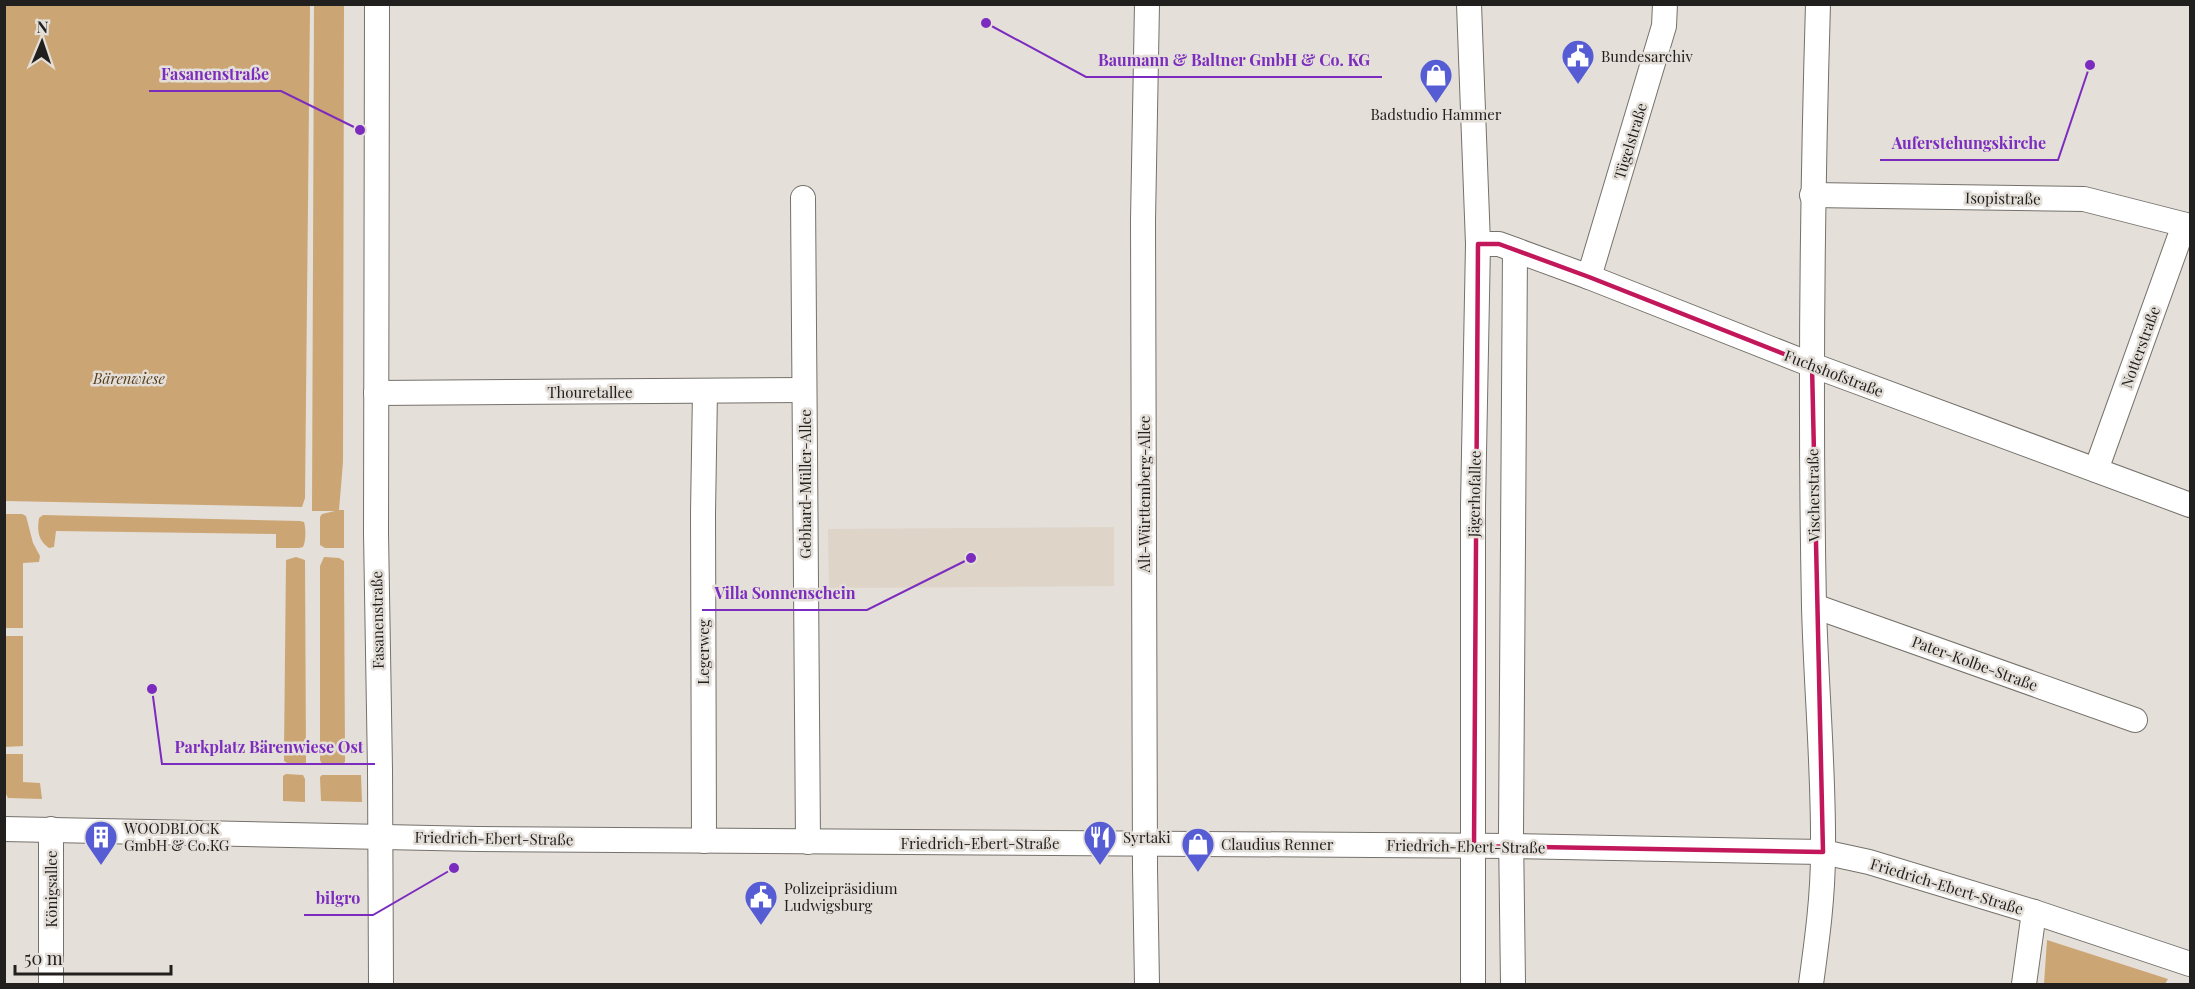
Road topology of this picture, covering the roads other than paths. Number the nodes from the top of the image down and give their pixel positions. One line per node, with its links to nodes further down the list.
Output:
1 (377, 4): 15 (street, Fasanenstraße)
2 (1147, 4): 25 (street, Alt-Württemberg-Allee)
3 (1469, 4): 9 (street, Jägerhofallee)
4 (1665, 4): 11 (street, Tügelstraße)
5 (1818, 4): 6 (street, Vischerstraße)
6 (1812, 195): 8 (street, Isopistraße); 12 (street, Vischerstraße)
7 (803, 198): 13 (street, Gebhard-Müller-Allee)
8 (2187, 225): 16 (street, Notterstraße)
9 (1478, 244): 10 (street, Fuchshofstraße); 26 (street, Jägerhofallee)
10 (1515, 250): 11 (street, Fuchshofstraße); 27 (street)
11 (1589, 277): 12 (street, Fuchshofstraße)
12 (1812, 365): 16 (street, Fuchshofstraße); 18 (street, Vischerstraße)
13 (804, 390): 14 (street, Thouretallee); 24 (street, Gebhard-Müller-Allee)
14 (705, 391): 15 (street, Thouretallee); 23 (street, Legerweg)
15 (376, 393): 22 (street, Fasanenstraße)
16 (2096, 470): 17 (street, Fuchshofstraße)
17 (2190, 505)
18 (1814, 606): 19 (street, Pater-Kolbe-Straße); 28 (street, Vischerstraße)
19 (2135, 720)
20 (4, 829): 21 (street, Friedrich-Ebert-Straße)
21 (51, 829): 22 (street, Friedrich-Ebert-Straße); 31 (street, Königsallee)
22 (381, 836): 23 (street, Friedrich-Ebert-Straße); 32 (street, Fasanenstraße)
23 (704, 841): 24 (street, Friedrich-Ebert-Straße)
24 (808, 842): 25 (street, Friedrich-Ebert-Straße)
25 (1145, 844): 26 (street, Friedrich-Ebert-Straße); 33 (street, Alt-Württemberg-Allee)
26 (1474, 846): 27 (street, Friedrich-Ebert-Straße); 34 (street, Jägerhofallee)
27 (1511, 846): 28 (street, Friedrich-Ebert-Straße); 35 (street)
28 (1823, 852): 29 (street, Friedrich-Ebert-Straße); 36 (street, Vischerstraße)
29 (2034, 912): 30 (street, Friedrich-Ebert-Straße); 37 (street)
30 (2190, 964)
31 (51, 984)
32 (381, 984)
33 (1147, 984)
34 (1473, 984)
35 (1513, 984)
36 (1811, 984)
37 (2024, 984)

